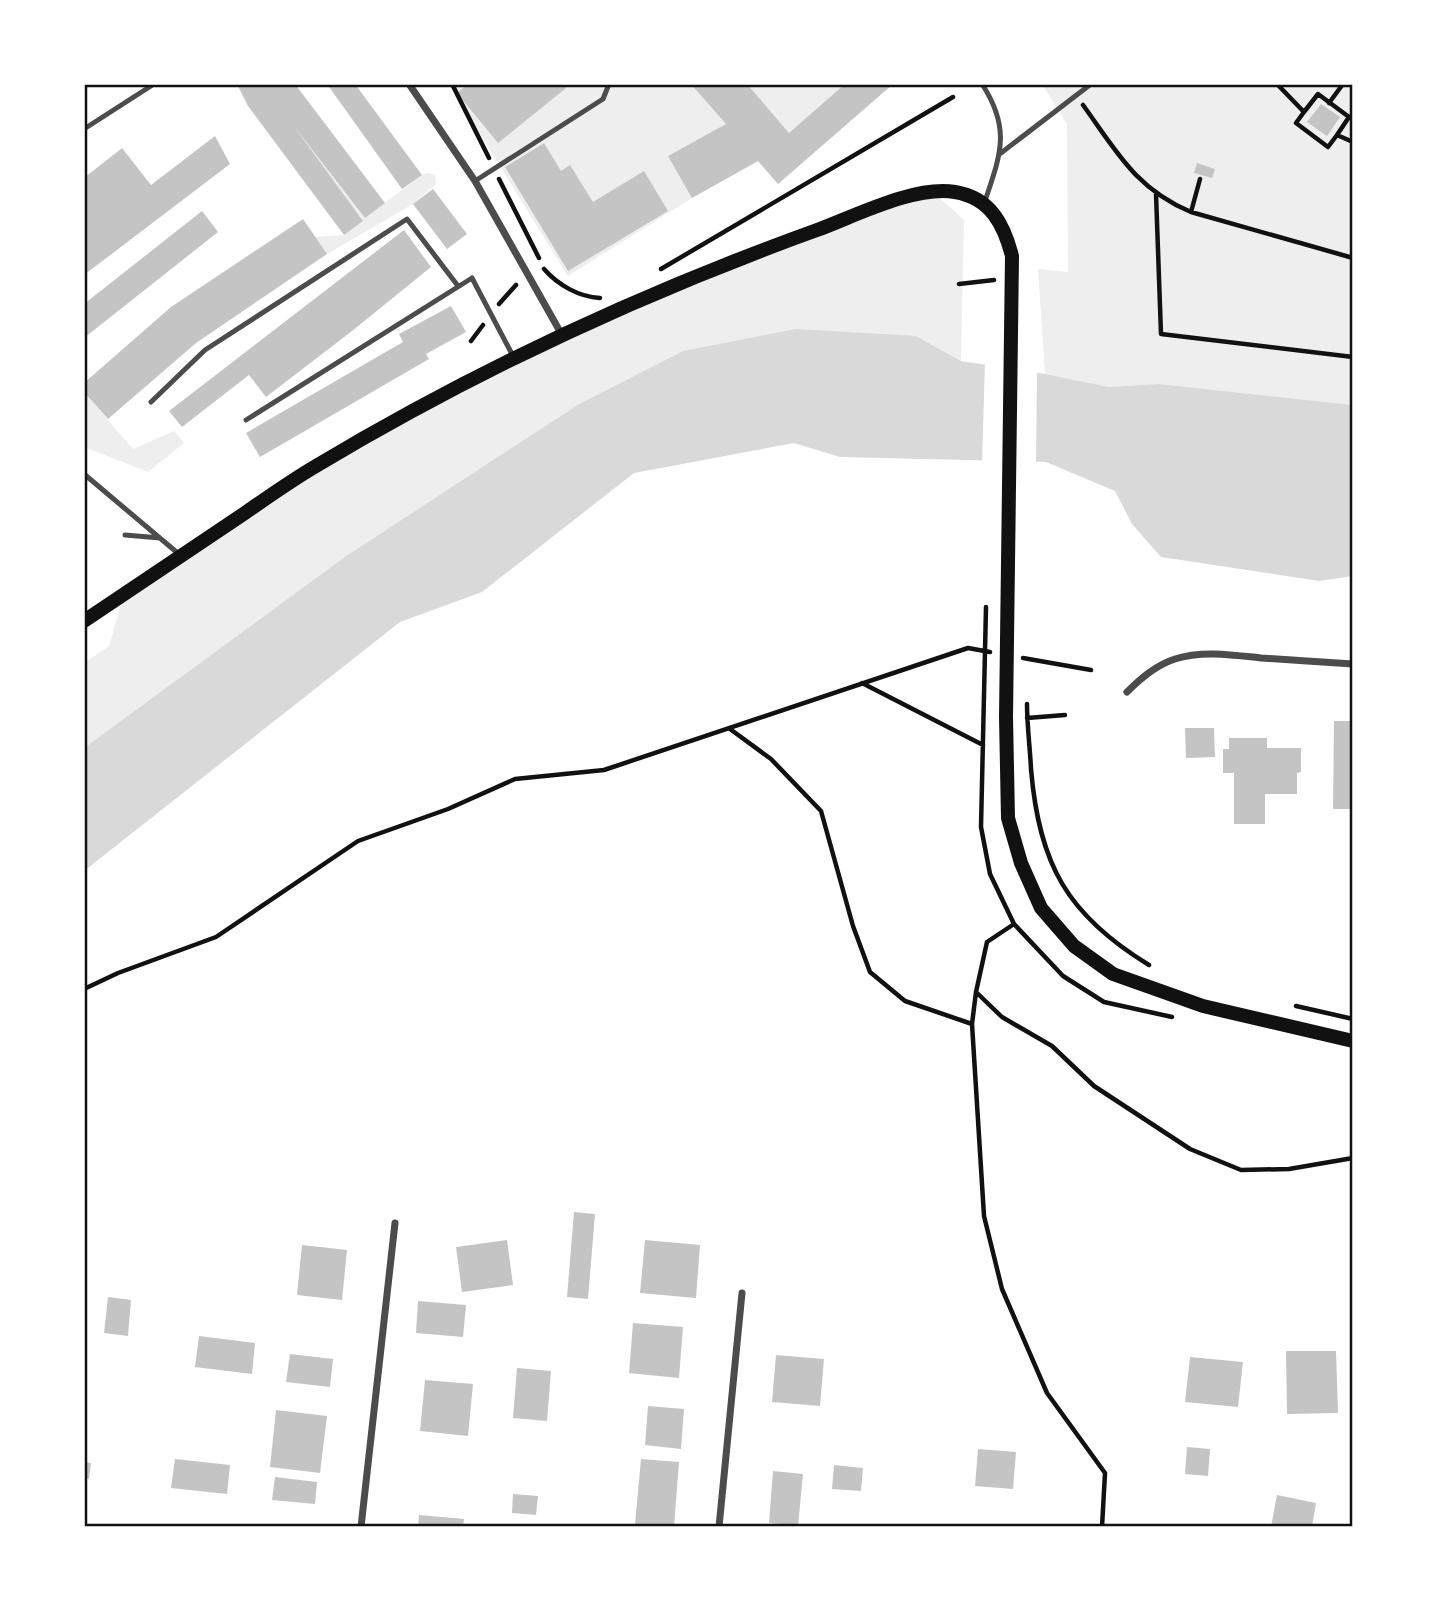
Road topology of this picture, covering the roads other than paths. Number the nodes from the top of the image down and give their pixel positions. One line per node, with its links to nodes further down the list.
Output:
1 (154, 84): 6 (lane)
2 (409, 84): 8 (street)
3 (610, 84): 8 (lane)
4 (982, 84): 7 (lane)
5 (1091, 84): 7 (lane)
6 (84, 129)
7 (1001, 153): 9 (lane)
8 (475, 181): 11 (street)
9 (984, 204): 11 (main road); 22 (main road)
10 (458, 286): 12 (lane); 13 (lane); 14 (lane)
11 (563, 336): 12 (main road)
12 (515, 359): 18 (main road)
13 (151, 402)
14 (246, 421)
15 (84, 474): 17 (lane)
16 (125, 535): 17 (lane)
17 (160, 538): 18 (lane)
18 (180, 555): 19 (main road)
19 (84, 621)
20 (1353, 664): 21 (street)
21 (1127, 692)
22 (1353, 1041)
23 (396, 1223): 25 (street)
24 (742, 1293): 26 (street)
25 (361, 1527)
26 (719, 1527)

